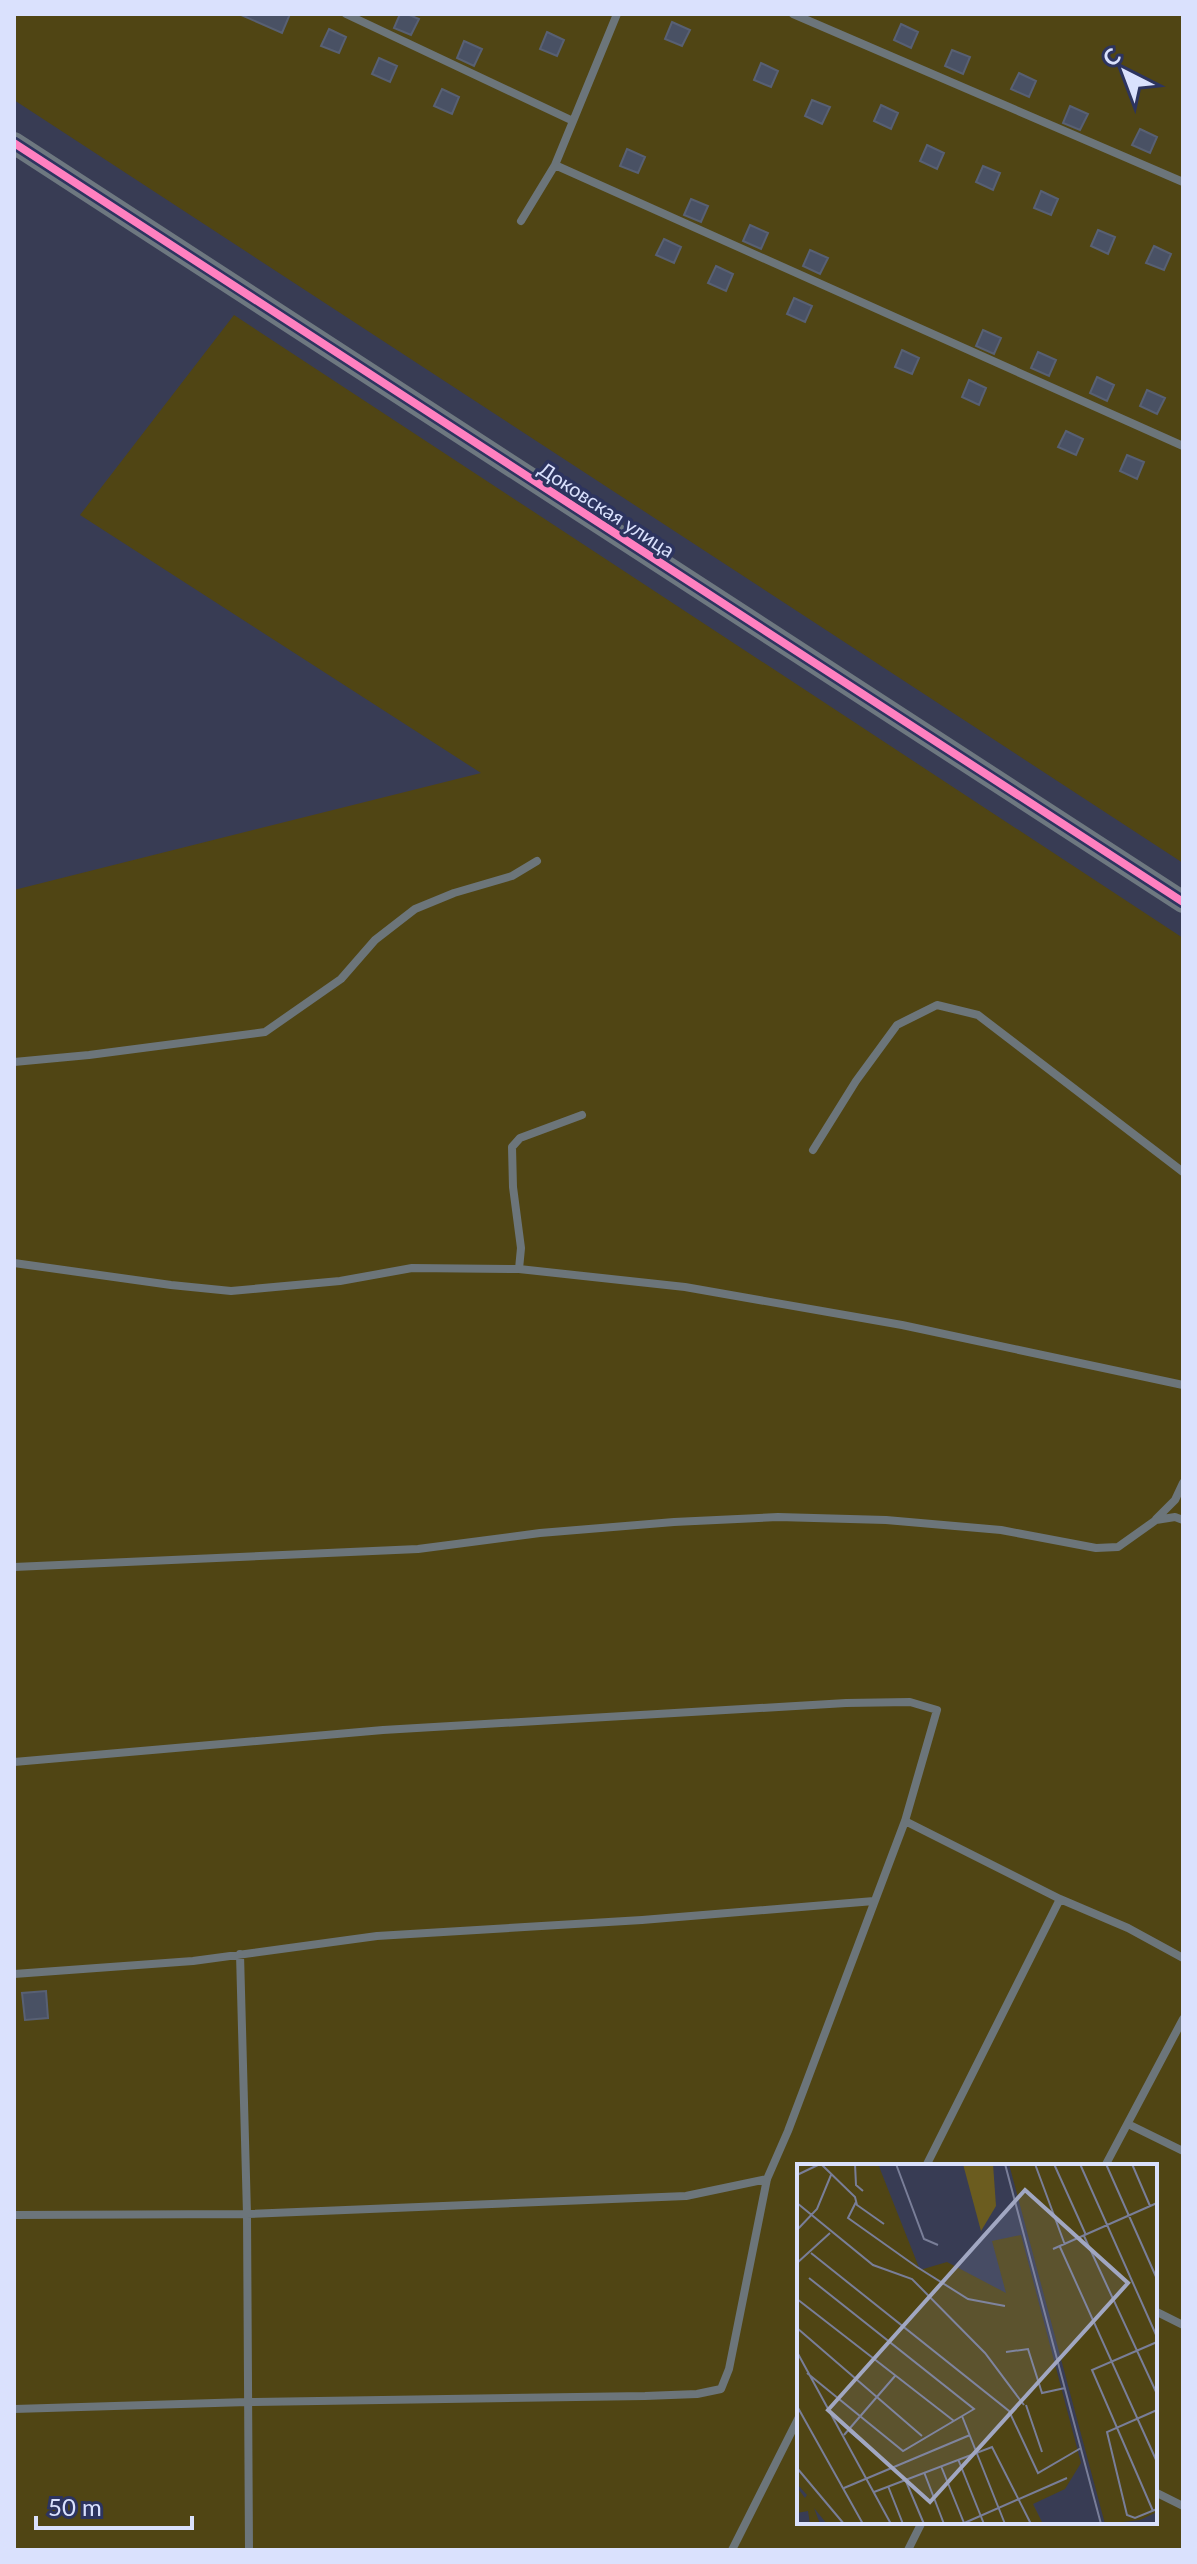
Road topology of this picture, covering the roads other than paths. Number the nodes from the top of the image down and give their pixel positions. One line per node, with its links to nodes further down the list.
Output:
1 (346, 14): 4 (lane)
2 (617, 14): 4 (lane)
3 (793, 14): 7 (lane)
4 (573, 121): 6 (lane)
5 (14, 143): 11 (street, Доковская улица)
6 (555, 165): 8 (lane); 9 (lane)
7 (1183, 182)
8 (521, 221)
9 (1183, 446)
10 (537, 861): 12 (lane)
11 (1183, 902)
12 (14, 1062)
13 (582, 1115): 17 (lane)
14 (813, 1150): 15 (lane)
15 (1183, 1172)
16 (14, 1263): 17 (lane)
17 (519, 1269): 18 (lane)
18 (1183, 1385)
19 (1183, 1483): 20 (lane)
20 (1156, 1520): 21 (lane); 22 (lane)
21 (1183, 1520)
22 (14, 1567)
23 (14, 1762): 24 (lane)
24 (905, 1821): 25 (lane); 26 (lane)
25 (1060, 1899): 28 (lane); 33 (lane)
26 (874, 1901): 27 (lane); 35 (lane)
27 (240, 1954): 29 (lane); 36 (lane)
28 (1183, 1958)
29 (14, 1974)
30 (1183, 2019): 31 (lane)
31 (1128, 2124): 32 (lane); 34 (lane)
32 (1183, 2151)
33 (927, 2164)
34 (1106, 2164)
35 (767, 2179): 36 (lane); 40 (lane)
36 (247, 2214): 37 (lane); 40 (lane)
37 (14, 2215)
38 (1157, 2312): 39 (lane)
39 (1183, 2325)
40 (248, 2402): 41 (lane); 46 (lane)
41 (14, 2409)
42 (797, 2421): 47 (lane)
43 (1157, 2493): 44 (lane)
44 (1183, 2506)
45 (921, 2524): 48 (lane)
46 (249, 2550)
47 (732, 2550)
48 (908, 2550)

